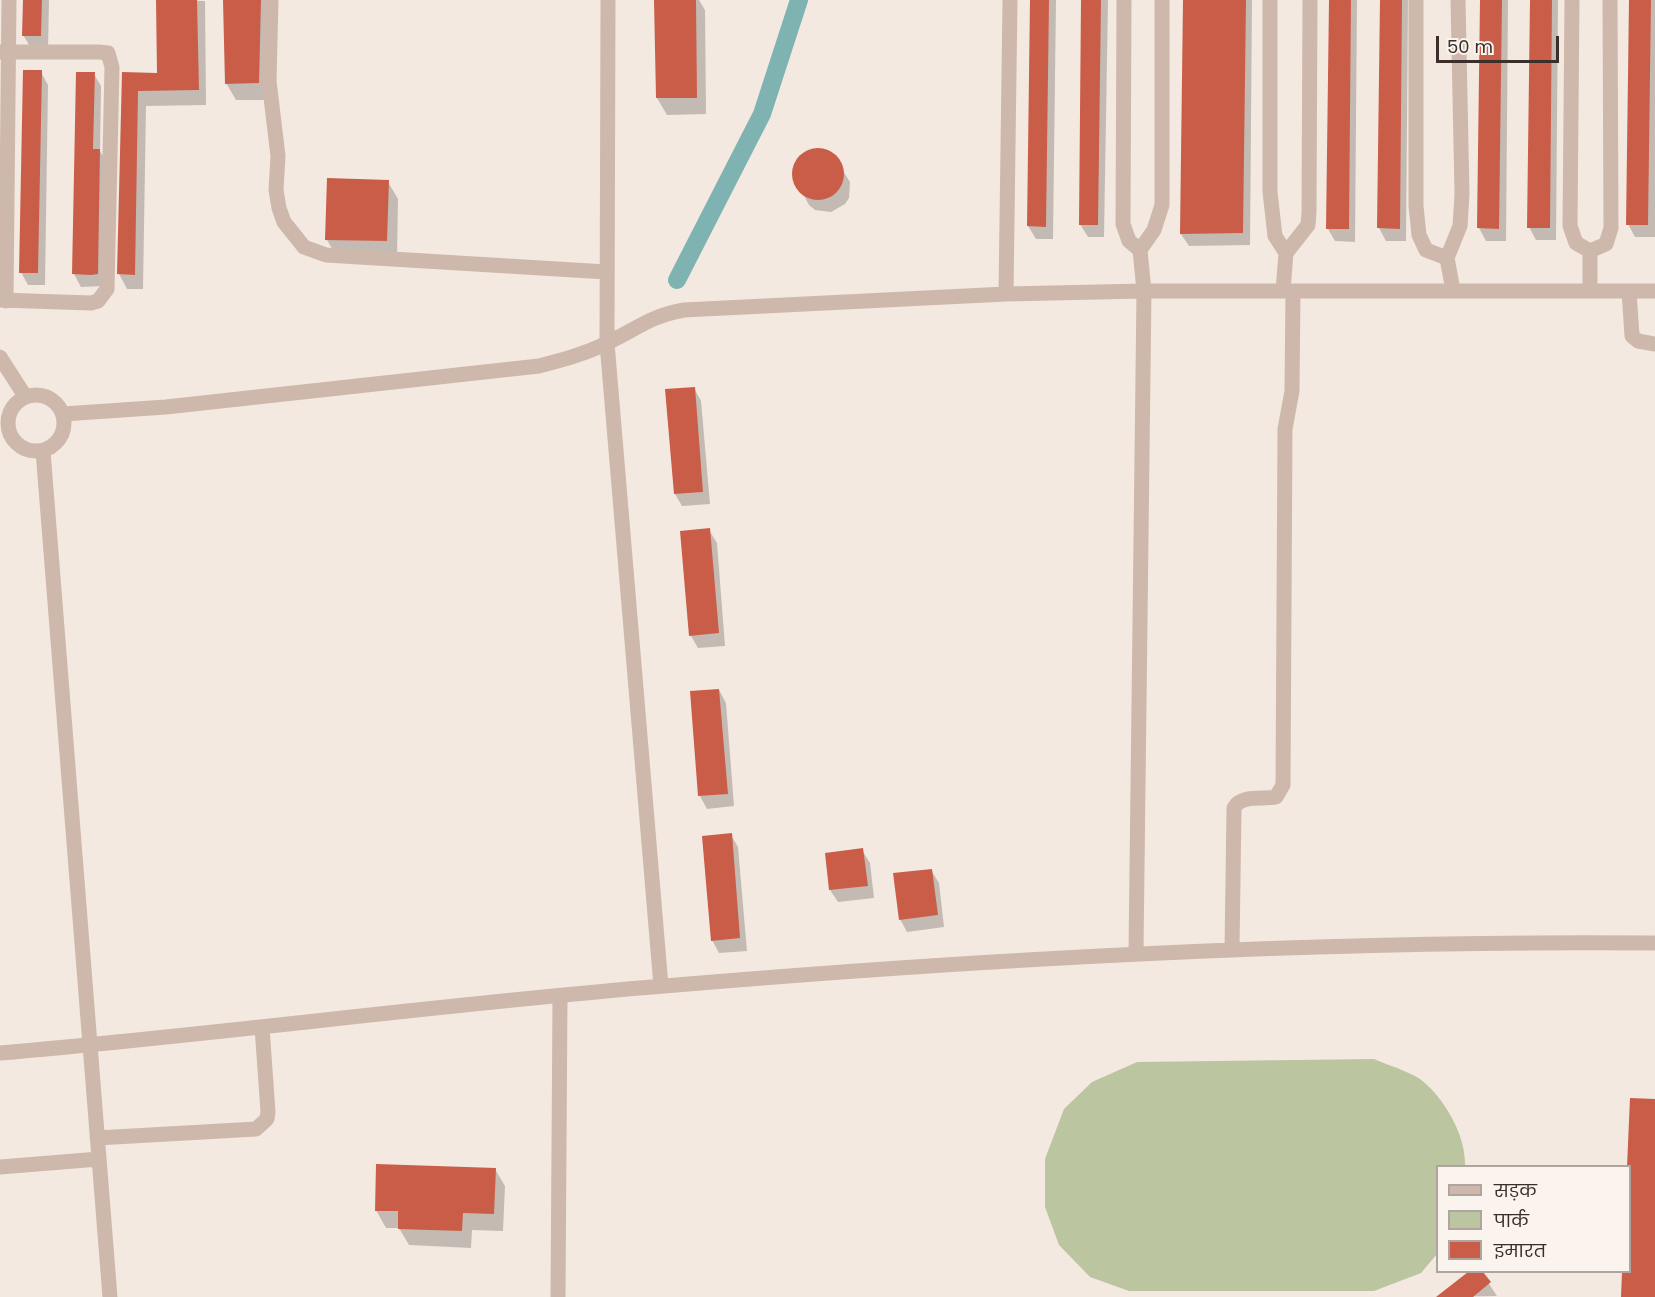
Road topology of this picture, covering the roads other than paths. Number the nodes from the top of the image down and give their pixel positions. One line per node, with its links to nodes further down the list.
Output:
1 (9, 0): 13 (street)
2 (271, 0): 18 (street)
3 (608, 0): 18 (street)
4 (1010, 0): 25 (street)
5 (1124, 0): 14 (street)
6 (1162, 0): 14 (street)
7 (1270, 0): 16 (street)
8 (1310, 0): 16 (street)
9 (1416, 0): 17 (street)
10 (1458, 0): 17 (street)
11 (1572, 0): 15 (street)
12 (1610, 0): 15 (street)
13 (4, 52): 26 (street); 26 (street)
14 (1140, 250): 20 (street)
15 (1590, 251): 22 (street)
16 (1286, 253): 21 (street)
17 (1447, 258): 19 (street)
18 (607, 272): 27 (street)
19 (1453, 290): 21 (street); 22 (street)
20 (1144, 291): 21 (street); 25 (street); 36 (street)
21 (1288, 291): 35 (street)
22 (1590, 291): 23 (street)
23 (1629, 291): 24 (street); 28 (street)
24 (1655, 291)
25 (1006, 294): 27 (street)
26 (3, 301)
27 (607, 343): 31 (street); 37 (street)
28 (1655, 344)
29 (0, 357): 30 (street)
30 (25, 396): 31 (street); 32 (street)
31 (63, 414): 33 (street)
32 (4, 427): 33 (street)
33 (43, 450): 40 (street)
34 (1655, 943): 35 (street)
35 (1232, 950): 36 (street)
36 (1136, 952): 37 (street)
37 (661, 986): 38 (street)
38 (560, 997): 39 (street); 46 (street)
39 (262, 1027): 40 (street); 42 (street)
40 (90, 1046): 41 (street); 42 (street)
41 (0, 1053)
42 (97, 1138): 43 (street)
43 (99, 1159): 44 (street); 45 (street)
44 (0, 1167)
45 (110, 1297)
46 (558, 1297)

